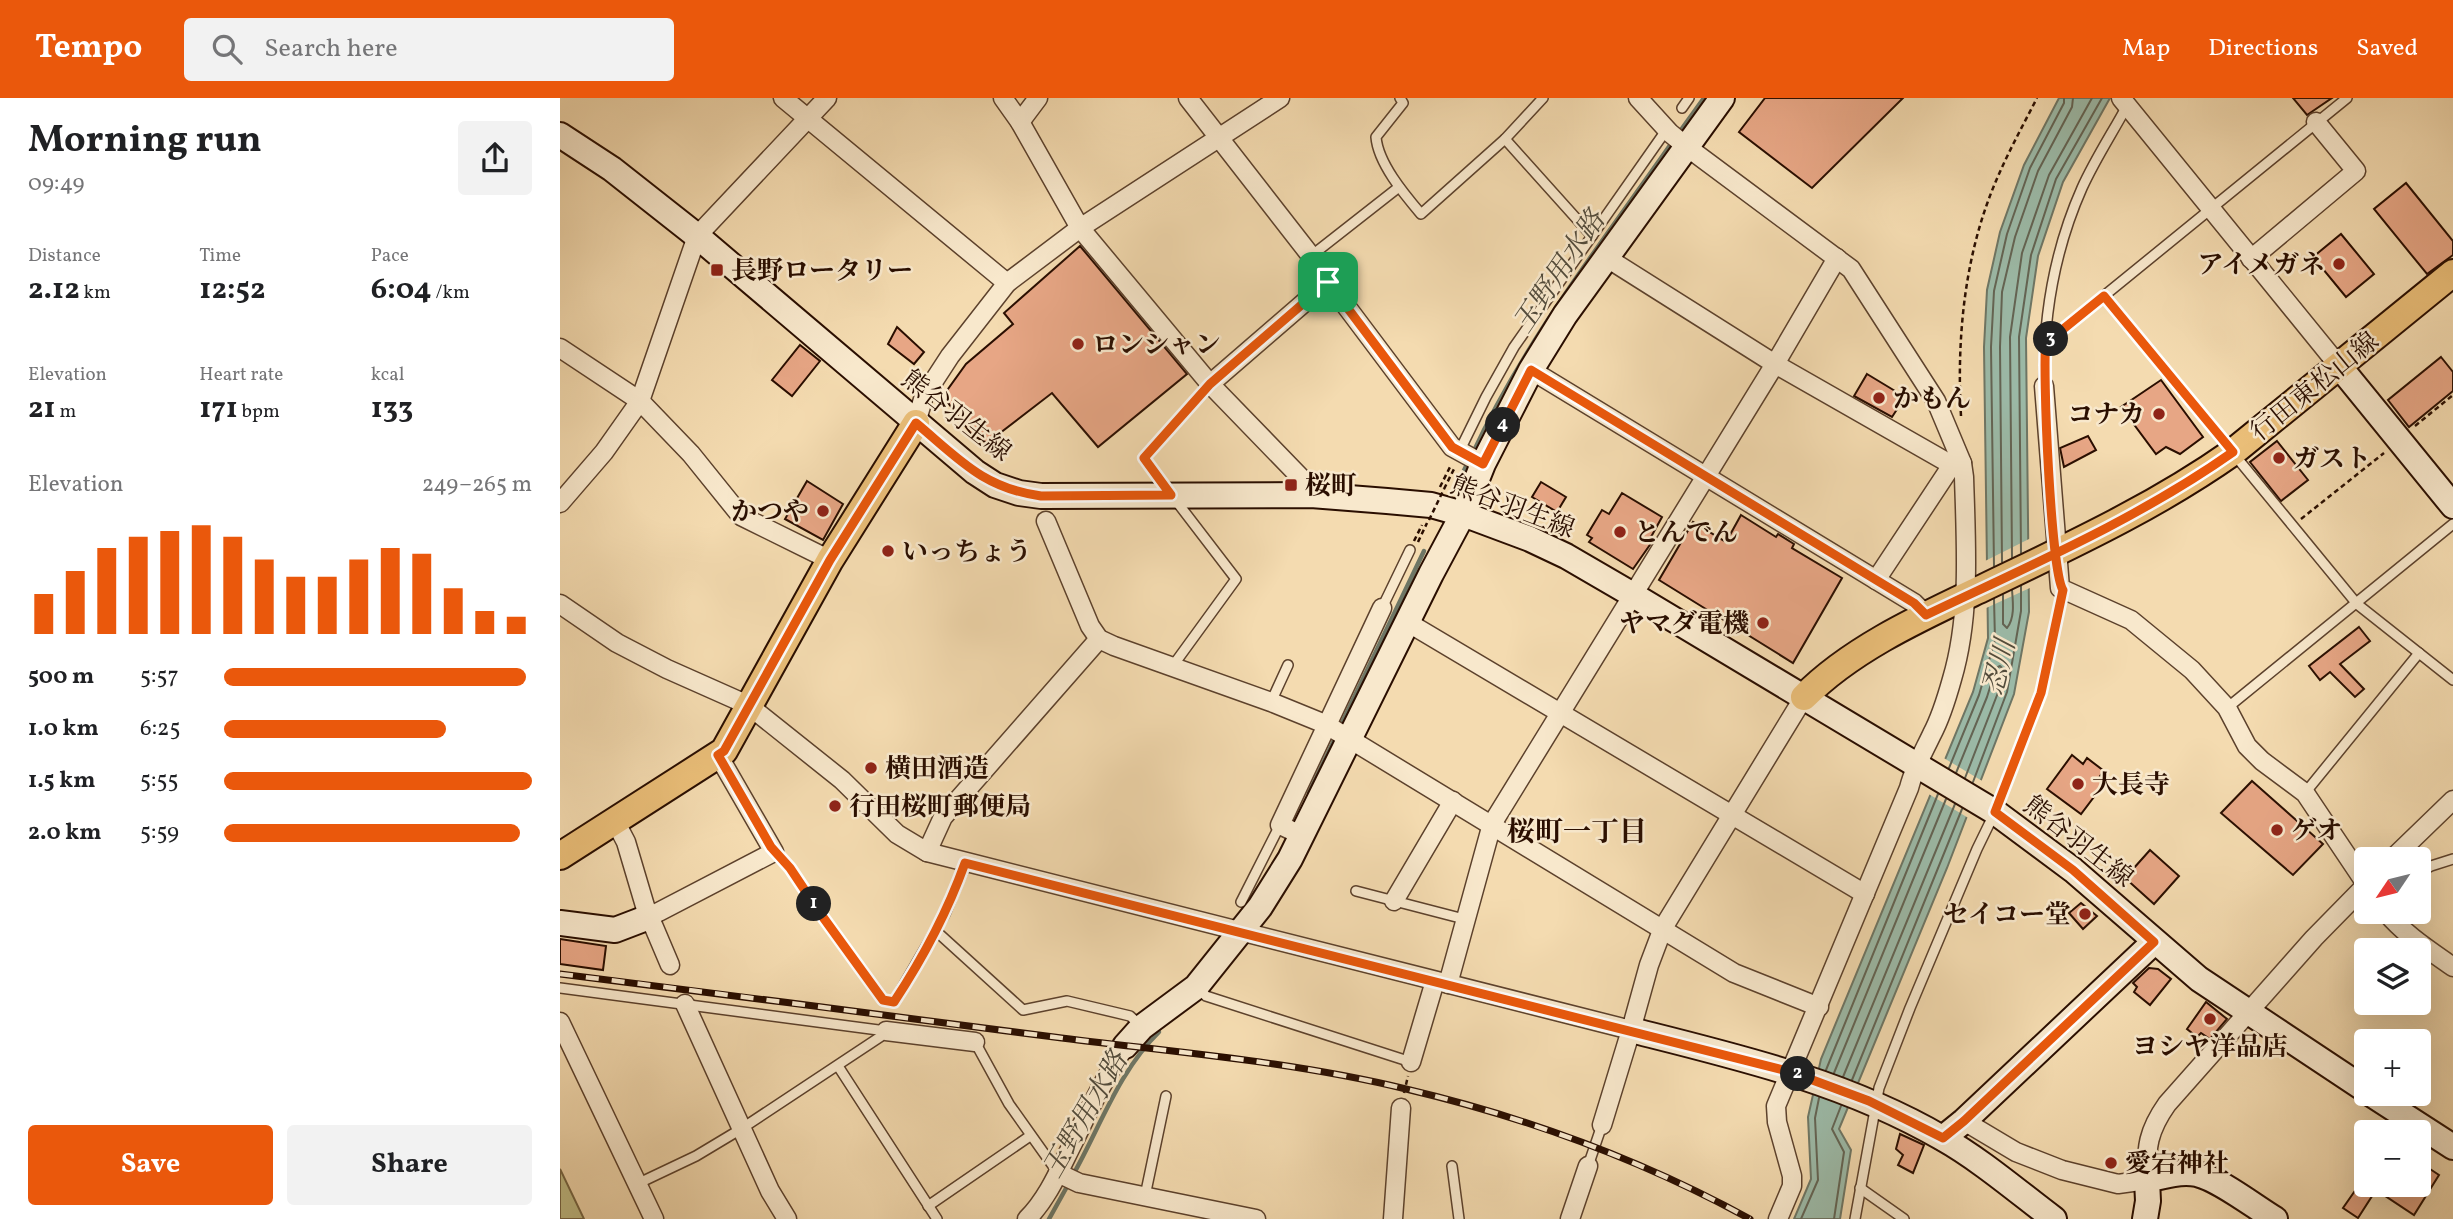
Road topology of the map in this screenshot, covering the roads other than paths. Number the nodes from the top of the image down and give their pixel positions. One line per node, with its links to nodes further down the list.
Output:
1 (783, 98): 15 (street)
2 (827, 98): 15 (street)
3 (1003, 98): 16 (street)
4 (1038, 98): 16 (street)
5 (1188, 98): 19 (street)
6 (1280, 98): 19 (street)
7 (1400, 98): 22 (lane)
8 (1543, 98): 21 (lane)
9 (1638, 98): 20 (street)
10 (1689, 98): 14 (lane)
11 (1722, 98): 20 (street)
12 (2347, 98): 17 (lane)
13 (2125, 100): 23 (street); 36 (lane)
14 (1682, 108)
15 (808, 119): 25 (street); 33 (street)
16 (1020, 122): 24 (street)
17 (2316, 122): 23 (lane); 30 (street)
18 (560, 135): 25 (street, 熊谷羽生線)
19 (1220, 138): 24 (street); 27 (street)
20 (1676, 138): 26 (lane); 28 (street); 29 (street)
21 (1505, 139): 22 (lane); 26 (lane)
22 (1399, 187): 27 (lane)
23 (2211, 210): 30 (street); 34 (lane)
24 (1080, 228): 33 (street); 41 (street)
25 (697, 236): 43 (street); 44 (street, 熊谷羽生線)
26 (1592, 236): 35 (lane)
27 (1311, 256): 32 (street)
28 (1607, 258): 35 (street); 38 (street)
29 (1836, 258): 38 (street); 47 (street)
30 (2251, 259): 39 (street)
31 (2453, 273): 39 (main road, 行田東松山線)
32 (1328, 282): 41 (street); 46 (street)
33 (1007, 283): 44 (street)
34 (2104, 296): 36 (lane); 45 (lane)
35 (1556, 304): 40 (street); 46 (lane)
36 (2046, 339): 42 (lane)
37 (560, 348): 43 (street)
38 (1775, 364): 47 (street); 48 (street)
39 (2339, 366): 45 (main road, 行田東松山線); 52 (street)
40 (1531, 370): 46 (street); 48 (street)
41 (1210, 384): 49 (lane); 50 (street)
42 (2045, 386): 57 (street)
43 (640, 401): 51 (street); 58 (street)
44 (916, 423): 49 (street, 熊谷羽生線); 58 (main road)
45 (2233, 452): 57 (main road, 行田東松山線); 64 (lane)
46 (1466, 460): 53 (street)
47 (1957, 464): 59 (street); 62 (street)
48 (1706, 475): 59 (street); 61 (street)
49 (1171, 495): 50 (street, 熊谷羽生線); 71 (lane)
50 (1311, 495): 53 (street, 熊谷羽生線)
51 (560, 503)
52 (2453, 506)
53 (1463, 514): 61 (street, 熊谷羽生線); 67 (street)
54 (1046, 521): 68 (street)
55 (2453, 524): 64 (lane)
56 (1413, 547): 65 (lane)
57 (2052, 555): 60 (street); 62 (main road, 行田東松山線)
58 (830, 560): 75 (main road)
59 (1876, 580): 66 (street)
60 (2063, 590): 76 (street); 84 (lane)
61 (1633, 595): 73 (street, 熊谷羽生線); 77 (street)
62 (1967, 595): 66 (main road, 行田東松山線); 80 (street)
63 (560, 604): 75 (street)
64 (2357, 604): 69 (lane); 76 (lane)
65 (1382, 608): 78 (street)
66 (1926, 615): 73 (main road, 行田東松山線)
67 (1407, 622): 77 (street); 78 (street)
68 (1099, 639): 71 (street); 92 (street)
69 (2418, 653): 72 (lane); 81 (lane)
70 (1288, 665): 74 (lane)
71 (1172, 667): 74 (street)
72 (2453, 680)
73 (1804, 697): 80 (street, 熊谷羽生線); 85 (street)
74 (1271, 702): 78 (street)
75 (748, 705): 79 (main road); 92 (street)
76 (2227, 708): 81 (street)
77 (1561, 713): 85 (street); 88 (street)
78 (1338, 732): 83 (street); 87 (street); 89 (street)
79 (718, 755): 86 (main road); 91 (street)
80 (1921, 766): 84 (street, 熊谷羽生線); 99 (street)
81 (2305, 793): 96 (street)
82 (2453, 800): 90 (street)
83 (1453, 801): 88 (street); 101 (street)
84 (1992, 811): 110 (street, 熊谷羽生線); 130 (lane)
85 (1732, 814): 99 (street); 107 (street)
86 (614, 819): 93 (main road); 103 (street)
87 (1280, 824): 89 (street); 102 (lane)
88 (1492, 824): 104 (street); 107 (street)
89 (1303, 836): 109 (street)
90 (2404, 847)
91 (774, 852): 103 (street); 108 (lane)
92 (927, 852): 95 (street)
93 (560, 856)
94 (2453, 859): 97 (lane)
95 (965, 863): 108 (lane); 109 (street)
96 (2354, 866)
97 (2431, 866)
98 (1356, 891): 101 (lane)
99 (1865, 894): 117 (street)
100 (2354, 896): 118 (street)
101 (1394, 901): 104 (lane)
102 (1241, 902)
103 (649, 917): 105 (street); 111 (street)
104 (1464, 919): 113 (street)
105 (560, 923)
106 (2397, 924): 112 (street)
107 (1663, 928): 117 (street); 121 (street)
108 (936, 931): 120 (lane)
109 (1241, 932): 113 (street); 114 (street)
110 (2154, 942): 118 (street, 熊谷羽生線); 133 (street)
111 (670, 965)
112 (2453, 967)
113 (1441, 982): 121 (street); 125 (street)
114 (1196, 987): 120 (street); 125 (lane)
115 (560, 988): 116 (lane)
116 (685, 1004): 122 (lane); 135 (street)
117 (1819, 1007): 127 (street)
118 (2248, 1013): 128 (street, 熊谷羽生線); 142 (street)
119 (560, 1021): 143 (street)
120 (1142, 1027): 124 (street)
121 (1632, 1030): 127 (street); 134 (street)
122 (886, 1031): 123 (street); 126 (lane)
123 (975, 1042): 136 (lane)
124 (1125, 1046): 141 (street)
125 (1411, 1062)
126 (838, 1066): 135 (lane); 146 (lane)
127 (1794, 1073): 130 (street); 155 (street)
128 (2354, 1082)
129 (1166, 1096): 145 (lane)
130 (1873, 1103): 137 (street); 144 (lane)
131 (2390, 1106): 138 (street)
132 (1401, 1108): 152 (street)
133 (1964, 1121): 137 (street); 142 (street)
134 (1602, 1125): 140 (lane)
135 (740, 1129): 143 (lane); 148 (street)
136 (1030, 1136): 141 (lane); 146 (lane)
137 (1943, 1138): 158 (street)
138 (2453, 1147)
139 (1452, 1166): 153 (lane)
140 (1588, 1166): 154 (street)
141 (1068, 1178): 145 (street); 150 (street)
142 (2147, 1180): 159 (street); 160 (street)
143 (637, 1184): 147 (street)
144 (1860, 1188): 156 (lane); 157 (lane)
145 (1145, 1196): 151 (street)
146 (928, 1206): 149 (lane)
147 (654, 1219)
148 (787, 1219)
149 (937, 1219)
150 (1027, 1219)
151 (1256, 1219)
152 (1393, 1219)
153 (1459, 1219)
154 (1570, 1219)
155 (1778, 1219)
156 (1856, 1219)
157 (1904, 1219)
158 (2054, 1219)
159 (2145, 1219)
160 (2276, 1219)

